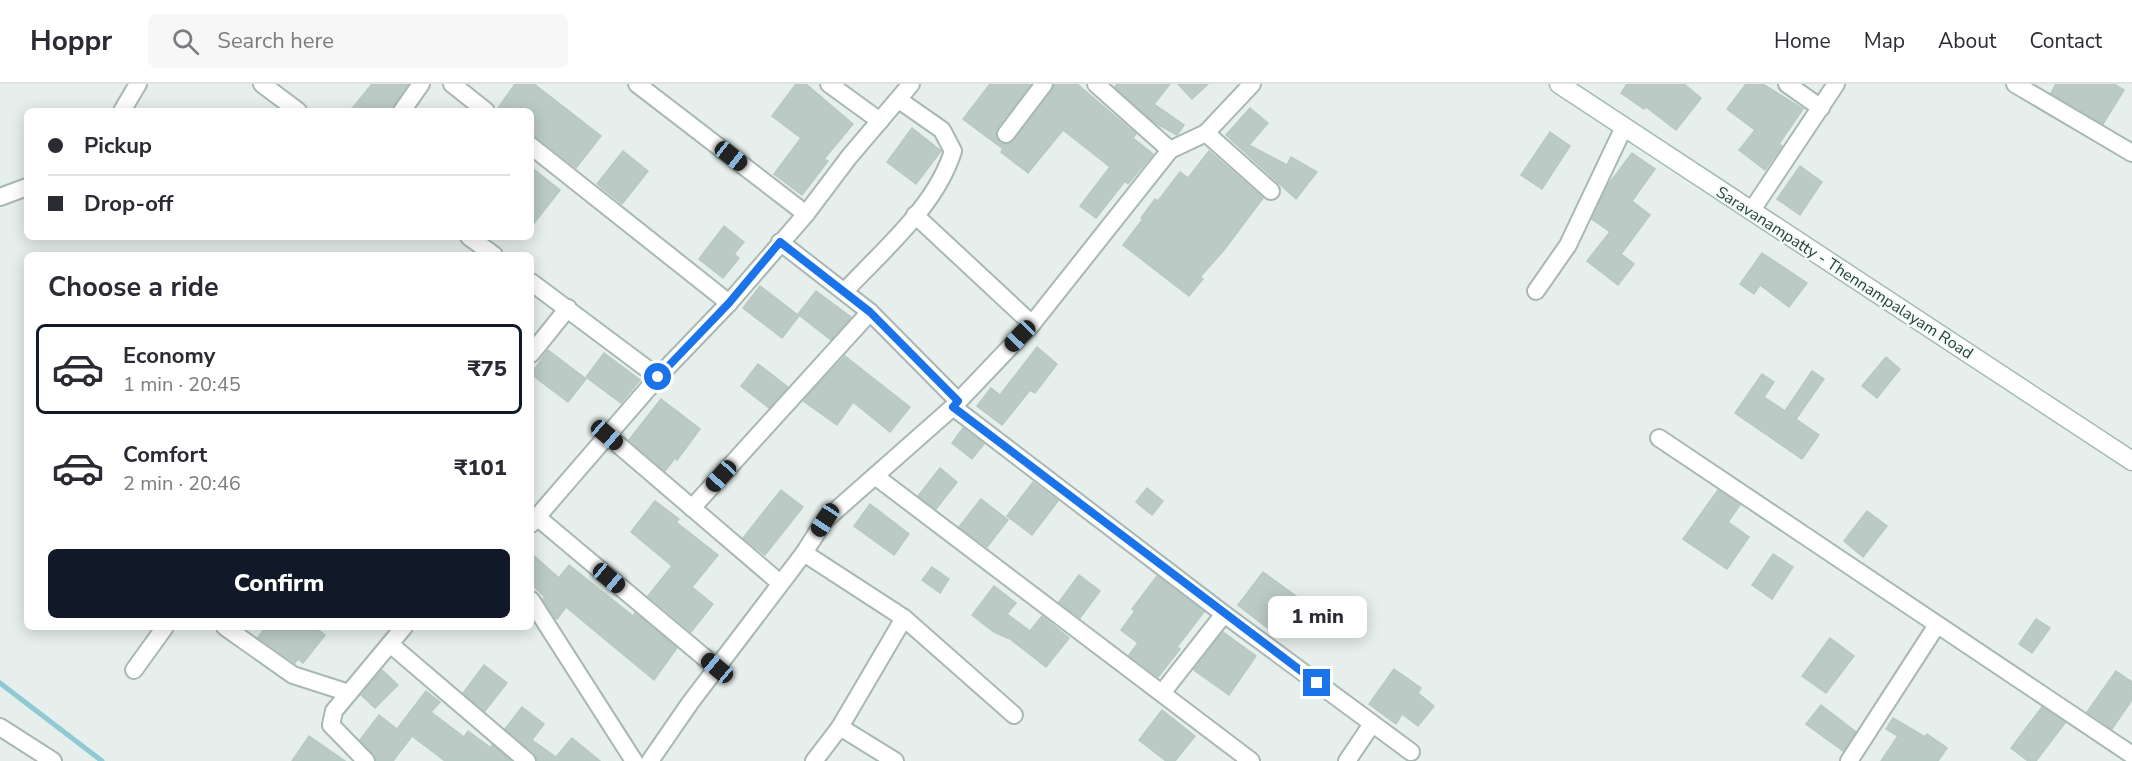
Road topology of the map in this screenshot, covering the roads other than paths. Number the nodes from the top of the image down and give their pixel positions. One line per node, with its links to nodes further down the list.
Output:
1 (138, 84): 16 (street)
2 (262, 84): 17 (street)
3 (421, 84): 18 (street)
4 (452, 84): 19 (street)
5 (637, 84): 32 (street)
6 (829, 84): 21 (street)
7 (911, 84): 15 (street)
8 (1044, 84): 24 (street)
9 (1096, 84): 26 (street)
10 (1252, 84): 23 (street)
11 (1559, 84): 22 (main road, Saravanampatty - Thennampalayam Road)
12 (1787, 84): 20 (street)
13 (1836, 84): 20 (street)
14 (2015, 84): 27 (street)
15 (899, 100): 21 (street); 33 (street)
16 (124, 108)
17 (294, 108)
18 (404, 108)
19 (482, 108)
20 (1821, 108): 31 (street)
21 (880, 121): 32 (street)
22 (1624, 127): 31 (main road, Saravanampatty - Thennampalayam Road); 39 (street)
23 (1206, 133): 26 (street); 29 (street)
24 (1006, 134)
25 (534, 148): 40 (street)
26 (1170, 150): 43 (street)
27 (2132, 153)
28 (24, 188): 30 (street)
29 (1271, 190)
30 (0, 197)
31 (1752, 210): 49 (main road, Saravanampatty - Thennampalayam Road)
32 (806, 214): 35 (street)
33 (915, 215): 38 (street); 43 (street)
34 (473, 240): 36 (street)
35 (780, 242): 38 (street); 40 (street)
36 (490, 252)
37 (534, 284): 41 (street)
38 (845, 291): 42 (street)
39 (1536, 291)
40 (729, 303): 45 (street)
41 (568, 308): 44 (street); 45 (street)
42 (870, 312): 46 (street); 51 (street)
43 (1032, 324): 46 (street)
44 (534, 350)
45 (658, 377): 47 (street)
46 (955, 404): 50 (street); 56 (street)
47 (607, 435): 51 (street); 52 (street)
48 (1659, 438): 58 (street)
49 (2132, 461)
50 (875, 476): 53 (street); 66 (street)
51 (692, 508): 54 (street)
52 (534, 521): 63 (street)
53 (804, 553): 54 (street); 57 (street)
54 (780, 583): 63 (street)
55 (534, 605): 76 (street)
56 (1224, 614): 66 (street); 68 (street)
57 (904, 618): 67 (street); 70 (street)
58 (1937, 625): 72 (street); 82 (street)
59 (163, 630): 64 (street)
60 (229, 630): 65 (street)
61 (402, 630): 62 (street)
62 (390, 644): 65 (street); 75 (street)
63 (717, 668): 77 (street)
64 (134, 670)
65 (349, 693): 74 (street)
66 (1162, 693): 80 (street)
67 (1014, 715)
68 (1372, 724): 71 (street); 81 (street)
69 (0, 727): 73 (street)
70 (840, 727): 78 (street); 79 (street)
71 (1411, 752)
72 (2132, 755)
73 (52, 761)
74 (366, 761)
75 (526, 761)
76 (634, 761)
77 (650, 761)
78 (814, 761)
79 (895, 761)
80 (1251, 761)
81 (1347, 761)
82 (1849, 761)

